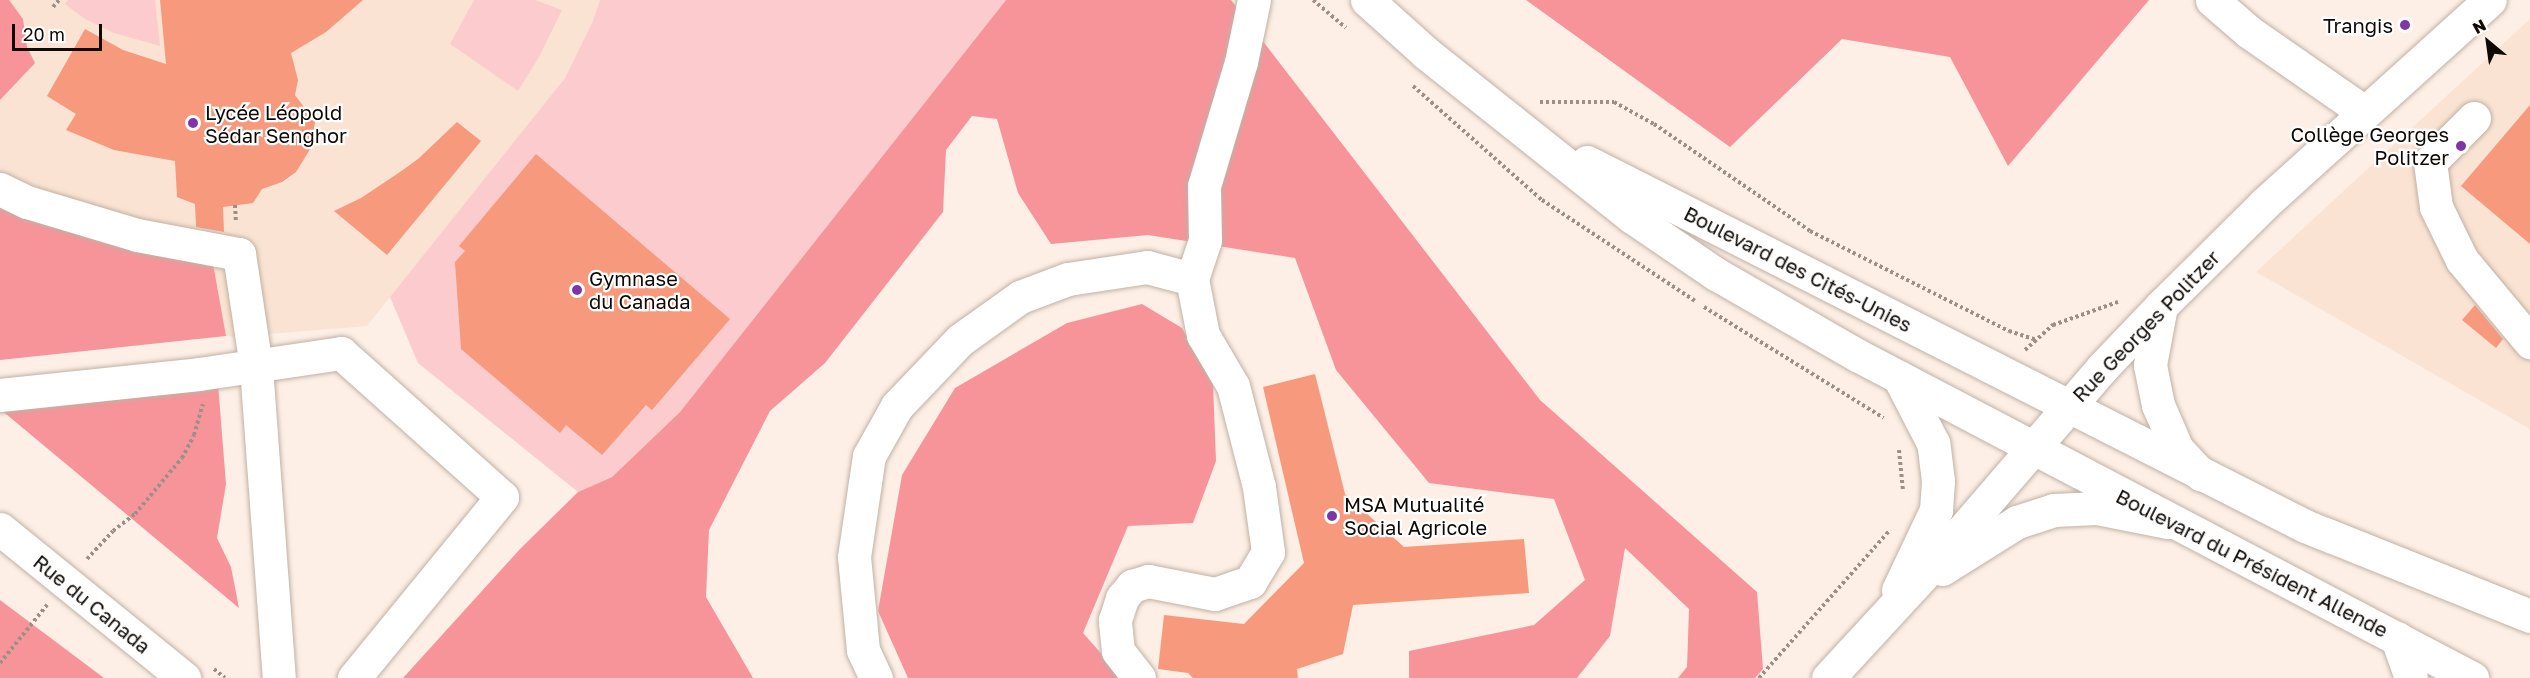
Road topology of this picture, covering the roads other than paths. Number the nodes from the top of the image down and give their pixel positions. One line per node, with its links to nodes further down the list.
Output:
1 (1254, 0): 9 (street)
2 (1367, 0): 6 (street, Boulevard des Cités-Unies)
3 (2212, 0): 5 (street)
4 (2490, 0): 5 (street, Rue Georges Politzer)
5 (2364, 111): 10 (street, Rue Georges Politzer)
6 (1528, 116): 13 (street, Boulevard des Cités-Unies); 15 (street, Boulevard des Cités-Unies)
7 (2474, 118): 11 (street)
8 (0, 189): 12 (street)
9 (1192, 279): 26 (street); 27 (street)
10 (2161, 306): 15 (street, Rue Georges Politzer); 17 (street)
11 (2530, 342)
12 (256, 367): 14 (street); 24 (street); 25 (street)
13 (1899, 377): 16 (street, Boulevard des Cités-Unies); 20 (street)
14 (0, 395)
15 (2069, 406): 16 (street, Rue Georges Politzer); 17 (street)
16 (2033, 448): 18 (street, Boulevard du Président Allende); 20 (street, Rue Georges Politzer)
17 (2203, 476): 21 (street)
18 (2186, 526): 20 (street); 22 (street, Boulevard du Président Allende)
19 (0, 529): 23 (street, Rue du Canada)
20 (1887, 614): 28 (street, Rue Georges Politzer)
21 (2530, 616)
22 (2397, 638): 29 (street); 30 (street, Boulevard du Président Allende)
23 (184, 678)
24 (279, 678)
25 (354, 678)
26 (876, 678)
27 (1139, 678)
28 (1828, 678)
29 (2411, 678)
30 (2472, 678)

